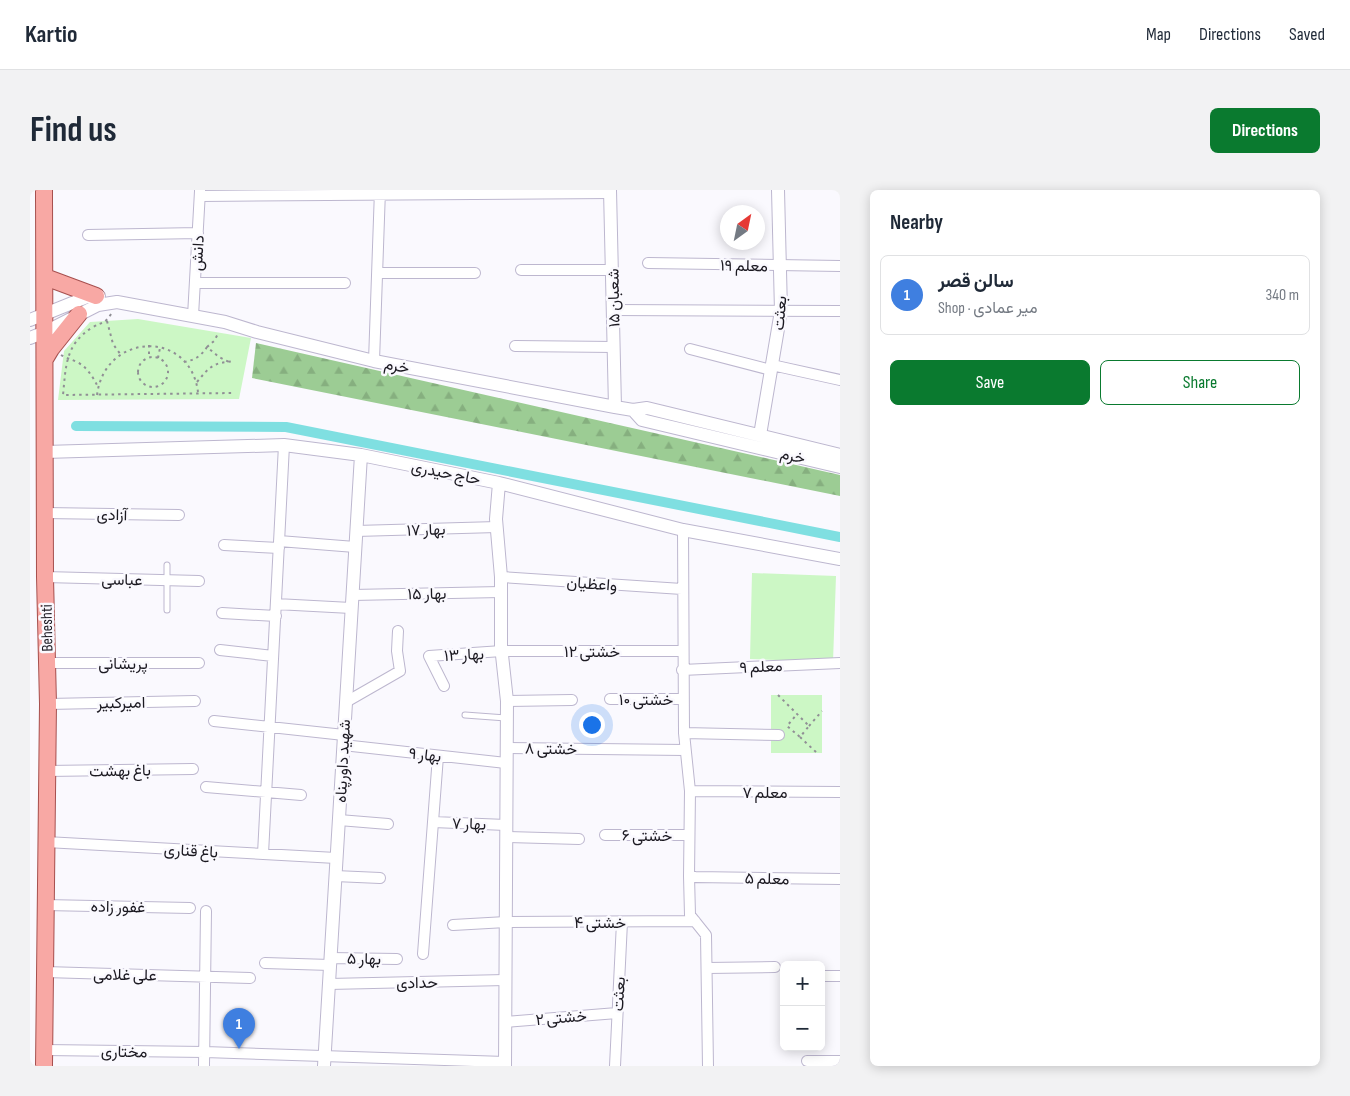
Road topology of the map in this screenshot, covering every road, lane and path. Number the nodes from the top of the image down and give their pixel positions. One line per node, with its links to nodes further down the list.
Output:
1 (44, 190): 15 (main road, Beheshti)
2 (778, 190): 9 (street, بعثت)
3 (610, 192): 5 (street); 12 (street, ۱۵ شعبان)
4 (200, 193): 5 (street); 6 (street, دانش)
5 (379, 193): 13 (street)
6 (198, 233): 7 (street); 16 (street, دانش)
7 (88, 235)
8 (648, 263): 9 (street, معلم ۱۹)
9 (780, 266): 10 (street, معلم ۱۹); 21 (street, بعثت)
10 (840, 266)
11 (521, 270): 12 (street)
12 (612, 270): 20 (street, ۱۵ شعبان)
13 (377, 272): 14 (street); 40 (street)
14 (475, 273)
15 (45, 277): 18 (main road); 25 (main road, Beheshti)
16 (195, 283): 17 (street); 24 (street, دانش)
17 (345, 283)
18 (96, 296): 19 (street, خرم); 25 (street, خرم)
19 (164, 310): 23 (street, خرم); 24 (street, خرم)
20 (613, 310): 21 (street); 32 (street, ۱۵ شعبان)
21 (782, 311): 22 (street); 43 (street, بعثت)
22 (840, 311)
23 (79, 314): 27 (street, خرم); 38 (main road)
24 (193, 316): 26 (street, خرم)
25 (37, 318): 27 (main road, Beheshti)
26 (225, 322): 30 (path); 40 (street, خرم)
27 (37, 335): 38 (main road, Beheshti)
28 (148, 345): 31 (path); 34 (path); 36 (path)
29 (515, 346): 32 (street)
30 (207, 347): 41 (path); 42 (path)
31 (160, 348): 37 (path); 41 (path)
32 (614, 348): 50 (street, ۱۵ شعبان)
33 (690, 349): 43 (street)
34 (121, 355): 35 (path); 46 (path)
35 (66, 358): 46 (path); 49 (path)
36 (149, 358): 37 (path); 37 (path)
37 (158, 358)
38 (45, 359): 54 (main road, Beheshti)
39 (236, 361): 42 (path)
40 (374, 361): 50 (street, خرم)
41 (184, 362): 45 (path)
42 (229, 362): 45 (path)
43 (772, 368): 44 (street); 52 (street, بعثت)
44 (840, 380)
45 (196, 382): 47 (path)
46 (98, 386): 49 (path)
47 (198, 393): 48 (path); 49 (path)
48 (233, 393)
49 (97, 395)
50 (615, 407): 51 (street, خرم)
51 (633, 410): 52 (street, خرم); 57 (street, خرم)
52 (760, 435): 56 (street, خرم)
53 (284, 445): 54 (street, حاج حیدری); 55 (street, حاج حیدری); 65 (street)
54 (45, 452): 59 (main road, Beheshti)
55 (361, 455): 58 (street, حاج حیدری); 63 (street, شهید داورپناه)
56 (840, 455)
57 (840, 467)
58 (499, 483): 61 (street); 62 (street, حاج حیدری)
59 (45, 513): 60 (street, آزادی); 70 (main road, Beheshti)
60 (179, 515)
61 (496, 527): 63 (street, بهار ۱۷); 69 (street)
62 (682, 530): 67 (street, حاج حیدری); 73 (street)
63 (356, 531): 66 (street, شهید داورپناه)
64 (224, 545): 65 (street)
65 (279, 545): 66 (street); 76 (street)
66 (355, 547): 75 (street, شهید داورپناه)
67 (840, 559)
68 (167, 565): 71 (lane)
69 (501, 577): 73 (street, واعظیان); 74 (street)
70 (45, 578): 71 (street, عباسی); 85 (main road, Beheshti)
71 (167, 581): 72 (street, عباسی); 77 (lane)
72 (199, 582)
73 (682, 589): 83 (street)
74 (501, 592): 75 (street, بهار ۱۵); 82 (street)
75 (352, 602): 76 (street, بهار ۱۵); 96 (street, شهید داورپناه)
76 (276, 604): 79 (street)
77 (167, 610)
78 (222, 614): 79 (street)
79 (276, 616): 84 (street)
80 (398, 631): 96 (street)
81 (220, 650): 84 (street)
82 (502, 651): 83 (street, خشتی ۱۲); 89 (street, بهار ۱۳); 95 (street)
83 (682, 651): 88 (street)
84 (273, 656): 104 (street)
85 (47, 663): 86 (street, پریشانی); 97 (main road, Beheshti)
86 (199, 663)
87 (840, 663): 88 (street, معلم ۹)
88 (682, 670): 92 (street)
89 (444, 686)
90 (778, 695): 99 (path)
91 (610, 699): 92 (street, خشتی ۱۰)
92 (682, 699): 105 (street)
93 (572, 700): 95 (street)
94 (195, 701): 97 (street, امیرکبیر)
95 (507, 701): 101 (street)
96 (346, 702): 108 (street, شهید داورپناه)
97 (48, 704): 115 (main road, Beheshti)
98 (822, 711): 103 (path)
99 (797, 714): 103 (path); 107 (path)
100 (466, 715): 101 (lane)
101 (506, 718): 109 (street)
102 (214, 721): 104 (street, بهار ۹)
103 (809, 726): 107 (path)
104 (270, 727): 108 (street, بهار ۹); 118 (street)
105 (684, 733): 106 (street); 110 (street)
106 (779, 735)
107 (800, 737): 111 (path)
108 (344, 740): 112 (street, بهار ۹); 121 (street, شهید داورپناه)
109 (506, 748): 110 (street, خشتی ۸); 113 (street)
110 (685, 750): 117 (street)
111 (817, 753)
112 (438, 756): 113 (street, بهار ۹); 122 (street)
113 (506, 763): 124 (street)
114 (194, 769): 115 (street, باغ بهشت)
115 (46, 771): 128 (main road, Beheshti)
116 (206, 787): 118 (street)
117 (690, 791): 119 (street, معلم ۷); 126 (street)
118 (266, 792): 120 (street); 129 (street)
119 (840, 792)
120 (300, 795)
121 (339, 820): 123 (street); 130 (street, شهید داورپناه)
122 (433, 822): 124 (street, بهار ۷); 142 (street)
123 (388, 824)
124 (506, 831): 127 (street); 139 (street)
125 (605, 835): 126 (street, خشتی ۶)
126 (690, 835): 132 (street)
127 (579, 839)
128 (46, 842): 129 (street, باغ قناری); 135 (main road, Beheshti)
129 (263, 854): 130 (street, باغ قناری)
130 (336, 858): 131 (street, شهید داورپناه)
131 (335, 876): 133 (street); 144 (street, شهید داورپناه)
132 (692, 876): 134 (street, معلم ۵); 138 (street)
133 (380, 878)
134 (840, 879)
135 (46, 905): 136 (street, غفور زاده); 148 (main road, Beheshti)
136 (190, 908)
137 (206, 911): 149 (street)
138 (695, 921): 140 (street, خشتی ۴); 147 (street)
139 (506, 922): 140 (street, خشتی ۴); 141 (street); 153 (street)
140 (622, 922): 155 (street, بعثت)
141 (453, 925)
142 (423, 954)
143 (397, 959): 144 (street, بهار ۵)
144 (330, 962): 145 (street, بهار ۵); 154 (street, شهید داورپناه)
145 (265, 963)
146 (775, 966): 147 (street)
147 (707, 968): 165 (street)
148 (45, 972): 149 (street, علی غلامی); 158 (main road, Beheshti)
149 (205, 976): 152 (street, علی غلامی); 157 (street)
150 (825, 976): 151 (street)
151 (840, 976)
152 (250, 978)
153 (505, 980): 154 (street, حدادی); 156 (street)
154 (329, 984): 161 (street, شهید داورپناه)
155 (617, 1013): 156 (street, خشتی ۲); 164 (street, بعثت)
156 (505, 1022): 162 (street)
157 (204, 1052): 158 (street, مختاری); 161 (street, مختاری); 163 (street)
158 (44, 1058)
159 (807, 1061): 160 (street)
160 (840, 1061)
161 (324, 1062): 162 (street, مختاری)
162 (505, 1064)
163 (204, 1066)
164 (615, 1066)
165 (708, 1066)

